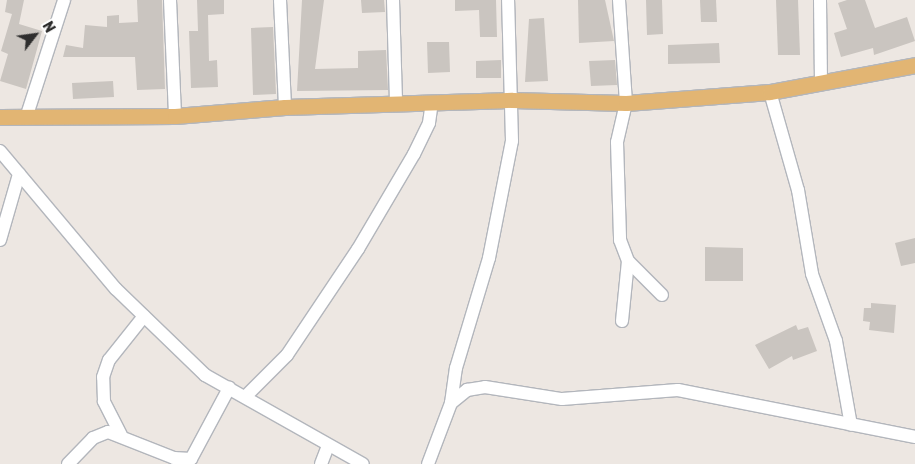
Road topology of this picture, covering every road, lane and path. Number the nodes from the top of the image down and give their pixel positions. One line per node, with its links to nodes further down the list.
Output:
1 (64, 0): 18 (street)
2 (170, 0): 16 (street)
3 (280, 0): 15 (street)
4 (393, 0): 13 (street)
5 (508, 0): 11 (street)
6 (619, 0): 14 (street)
7 (820, 0): 9 (street)
8 (915, 66): 9 (main road)
9 (822, 84): 10 (main road)
10 (770, 92): 14 (main road); 29 (street)
11 (512, 100): 12 (main road); 14 (main road); 28 (street)
12 (432, 102): 13 (main road); 27 (street)
13 (396, 103): 15 (main road)
14 (626, 103): 22 (street)
15 (285, 107): 16 (main road)
16 (175, 116): 18 (main road)
17 (0, 117): 18 (main road)
18 (26, 118)
19 (0, 152): 20 (street)
20 (19, 174): 21 (street); 24 (street)
21 (0, 240)
22 (628, 260): 23 (street); 25 (street)
23 (662, 295)
24 (144, 316): 26 (street); 30 (street)
25 (622, 321)
26 (229, 388): 27 (street); 33 (street)
27 (245, 397): 32 (street)
28 (451, 403): 29 (street); 37 (street)
29 (851, 425): 31 (street)
30 (121, 435): 33 (street); 34 (street)
31 (915, 436)
32 (328, 446): 35 (street); 36 (street)
33 (191, 462)
34 (68, 464)
35 (321, 464)
36 (364, 464)
37 (428, 464)

